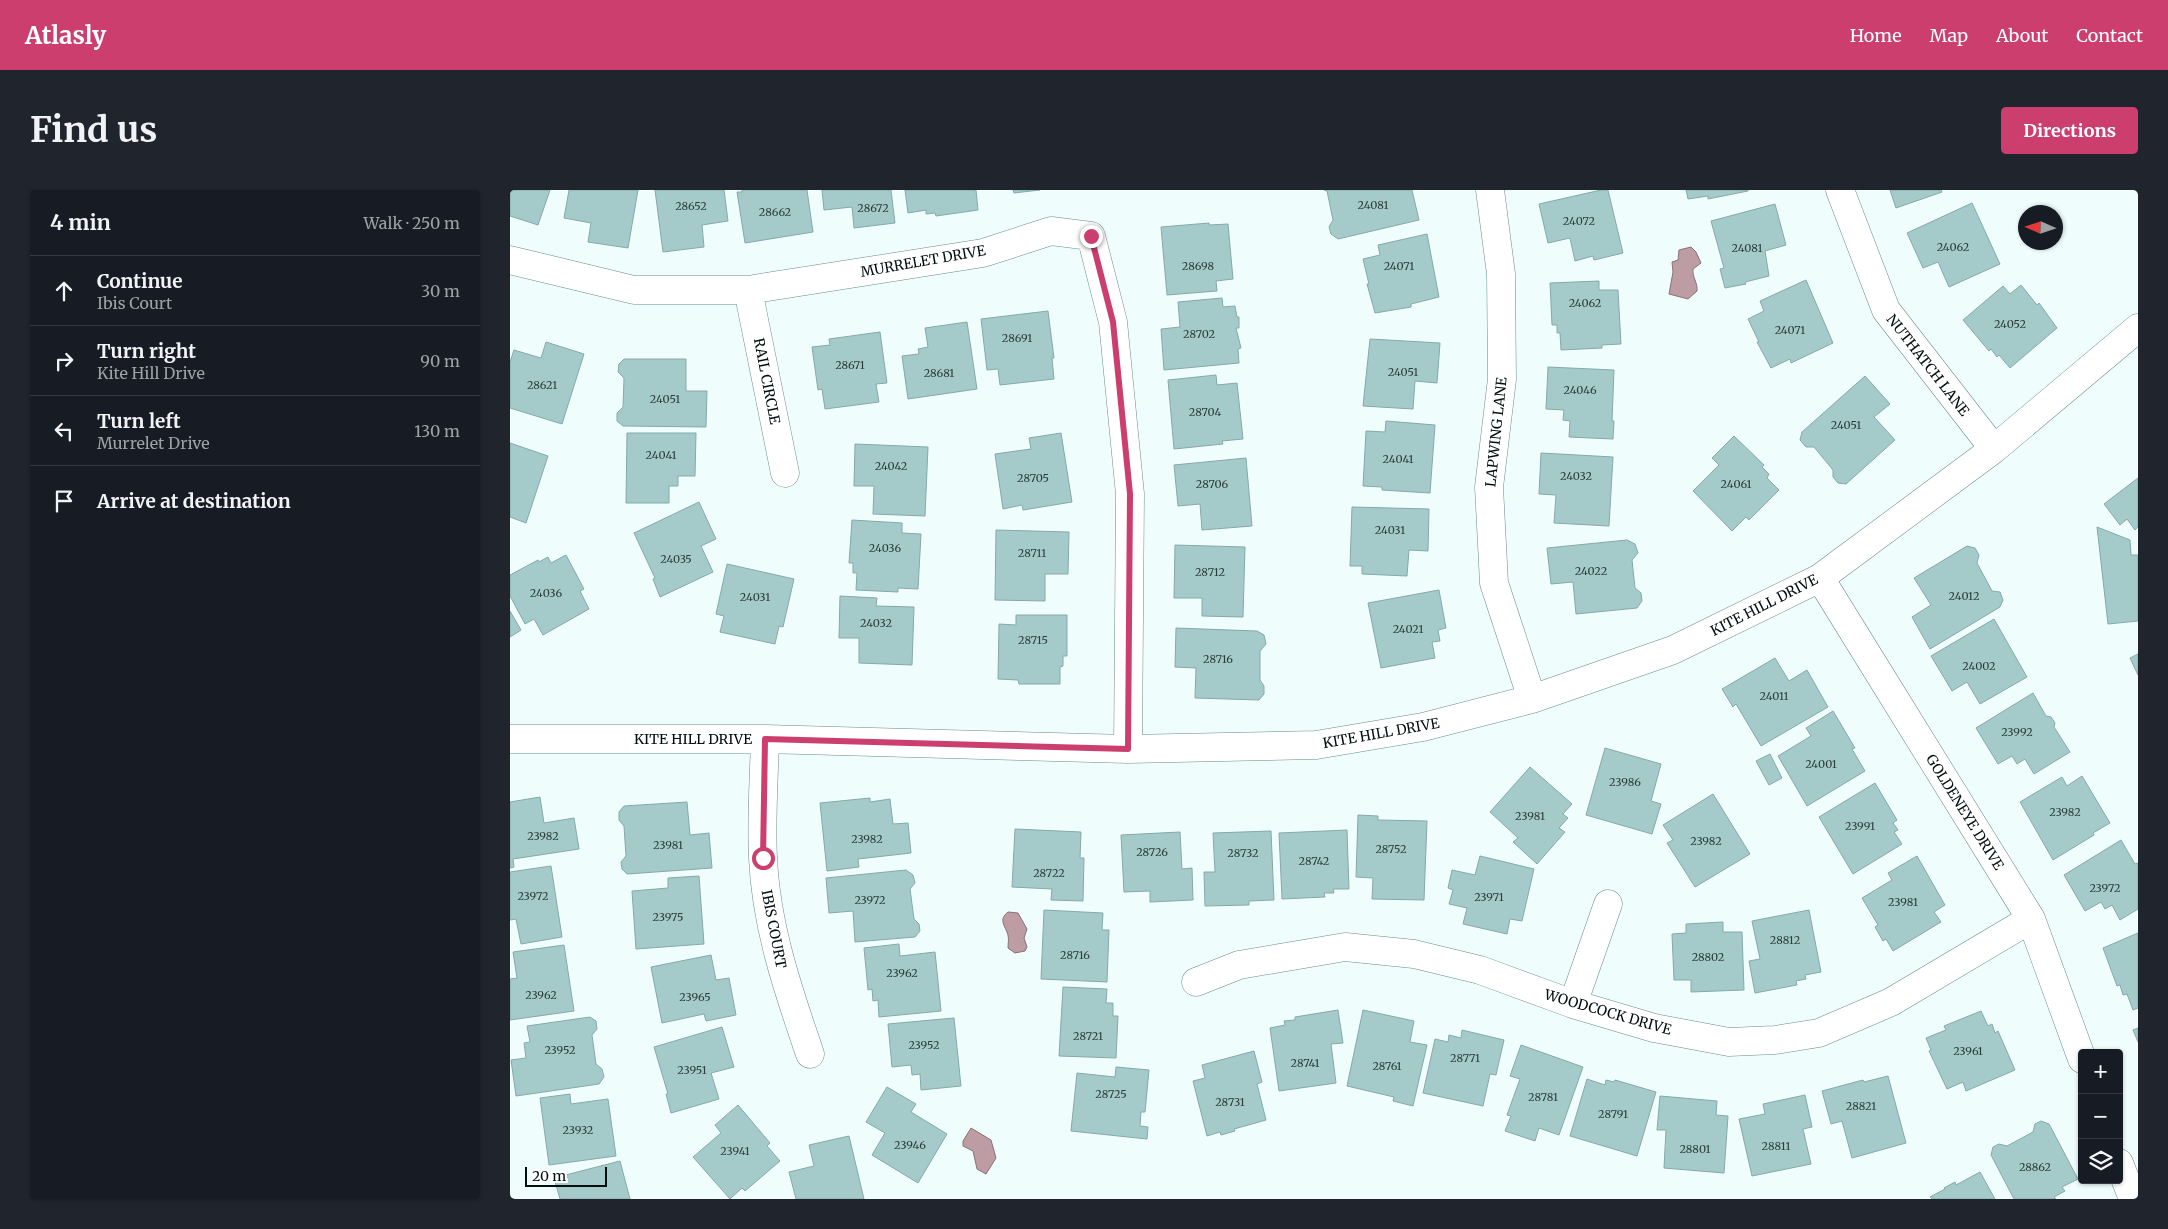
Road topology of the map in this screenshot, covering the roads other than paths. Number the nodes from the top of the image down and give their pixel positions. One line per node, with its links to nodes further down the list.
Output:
1 (1490, 190): 9 (street, LAPWING LANE)
2 (1840, 190): 6 (street, NUTHATCH LANE)
3 (510, 260): 4 (street, MURRELET DRIVE)
4 (748, 290): 7 (street, RAIL CIRCLE); 12 (street, MURRELET DRIVE)
5 (2138, 328): 6 (street, KITE HILL DRIVE)
6 (1994, 449): 8 (street, KITE HILL DRIVE)
7 (785, 473)
8 (1820, 578): 9 (street, KITE HILL DRIVE); 14 (street, GOLDENEYE DRIVE)
9 (1532, 699): 12 (street, KITE HILL DRIVE)
10 (765, 739): 11 (street, KITE HILL DRIVE); 12 (street, KITE HILL DRIVE); 18 (street, IBIS COURT)
11 (510, 740)
12 (1128, 749)
13 (1608, 904): 16 (street)
14 (2031, 919): 16 (street, WOODCOCK DRIVE); 17 (street, GOLDENEYE DRIVE)
15 (1196, 982): 16 (street, WOODCOCK DRIVE)
16 (1573, 1004)
17 (2078, 1049)
18 (810, 1054)
19 (2123, 1173): 20 (street)
20 (2132, 1199)

